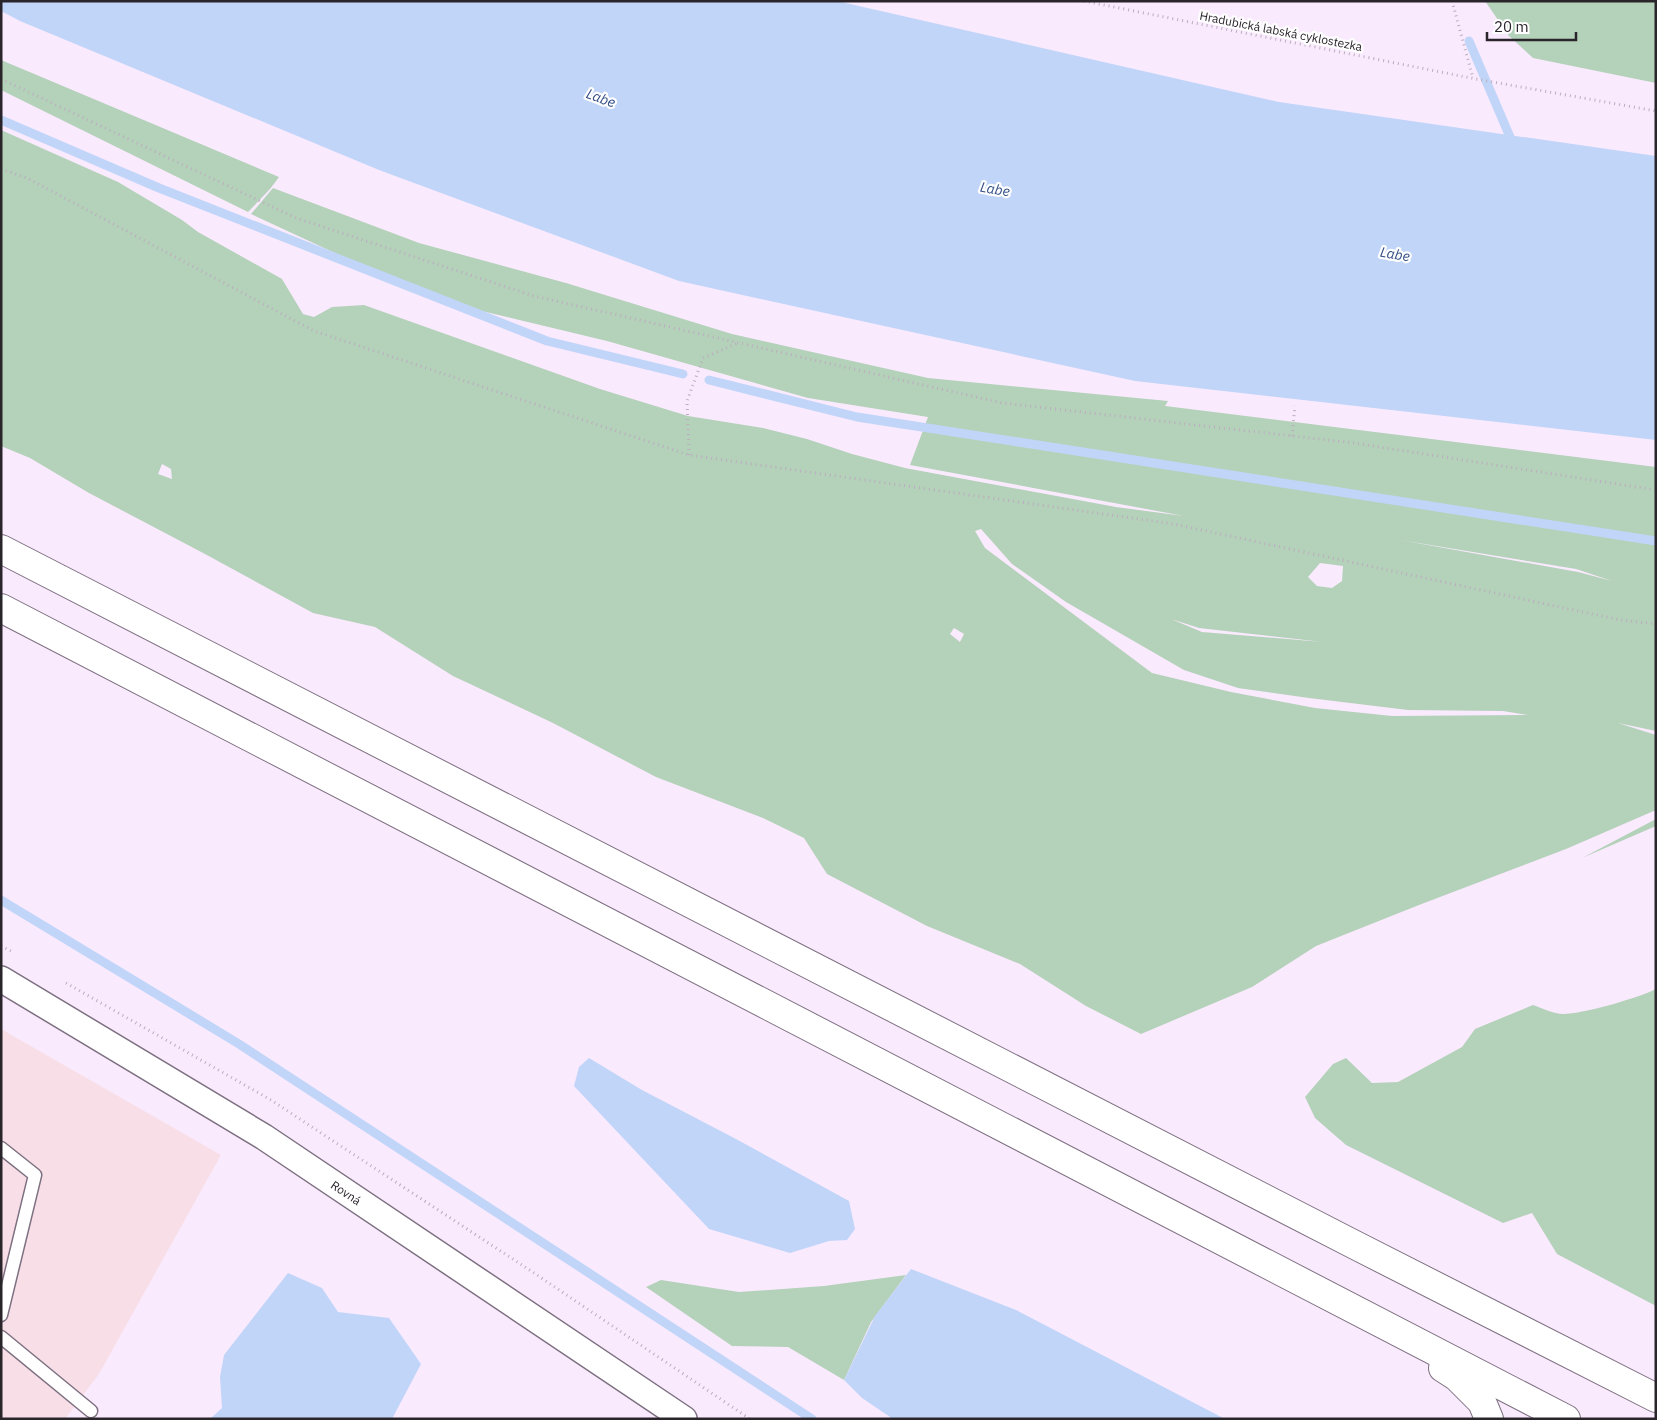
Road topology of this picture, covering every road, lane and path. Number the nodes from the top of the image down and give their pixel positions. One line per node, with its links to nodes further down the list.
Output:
1 (1084, 1): 3 (path, Hradubická labská cyklostezka)
2 (1452, 1): 3 (path)
3 (1474, 78): 5 (path, Hradubická labská cyklostezka)
4 (1, 79): 7 (path)
5 (1656, 111)
6 (1, 169): 10 (path)
7 (739, 343): 9 (path); 10 (path)
8 (1294, 406): 9 (path)
9 (1292, 436): 11 (path)
10 (689, 454): 14 (path)
11 (1656, 490)
12 (1, 549): 23 (main road)
13 (1, 608): 20 (main road)
14 (1656, 624)
15 (1, 946): 16 (path)
16 (18, 955)
17 (1, 979): 25 (street, Rovná)
18 (60, 979): 26 (path)
19 (1, 1148): 21 (lane)
20 (1274, 1268): 27 (main road); 28 (main road)
21 (1, 1316)
22 (1, 1337): 24 (lane)
23 (1656, 1398)
24 (91, 1411)
25 (684, 1419)
26 (750, 1419)
27 (1489, 1419)
28 (1566, 1419)

